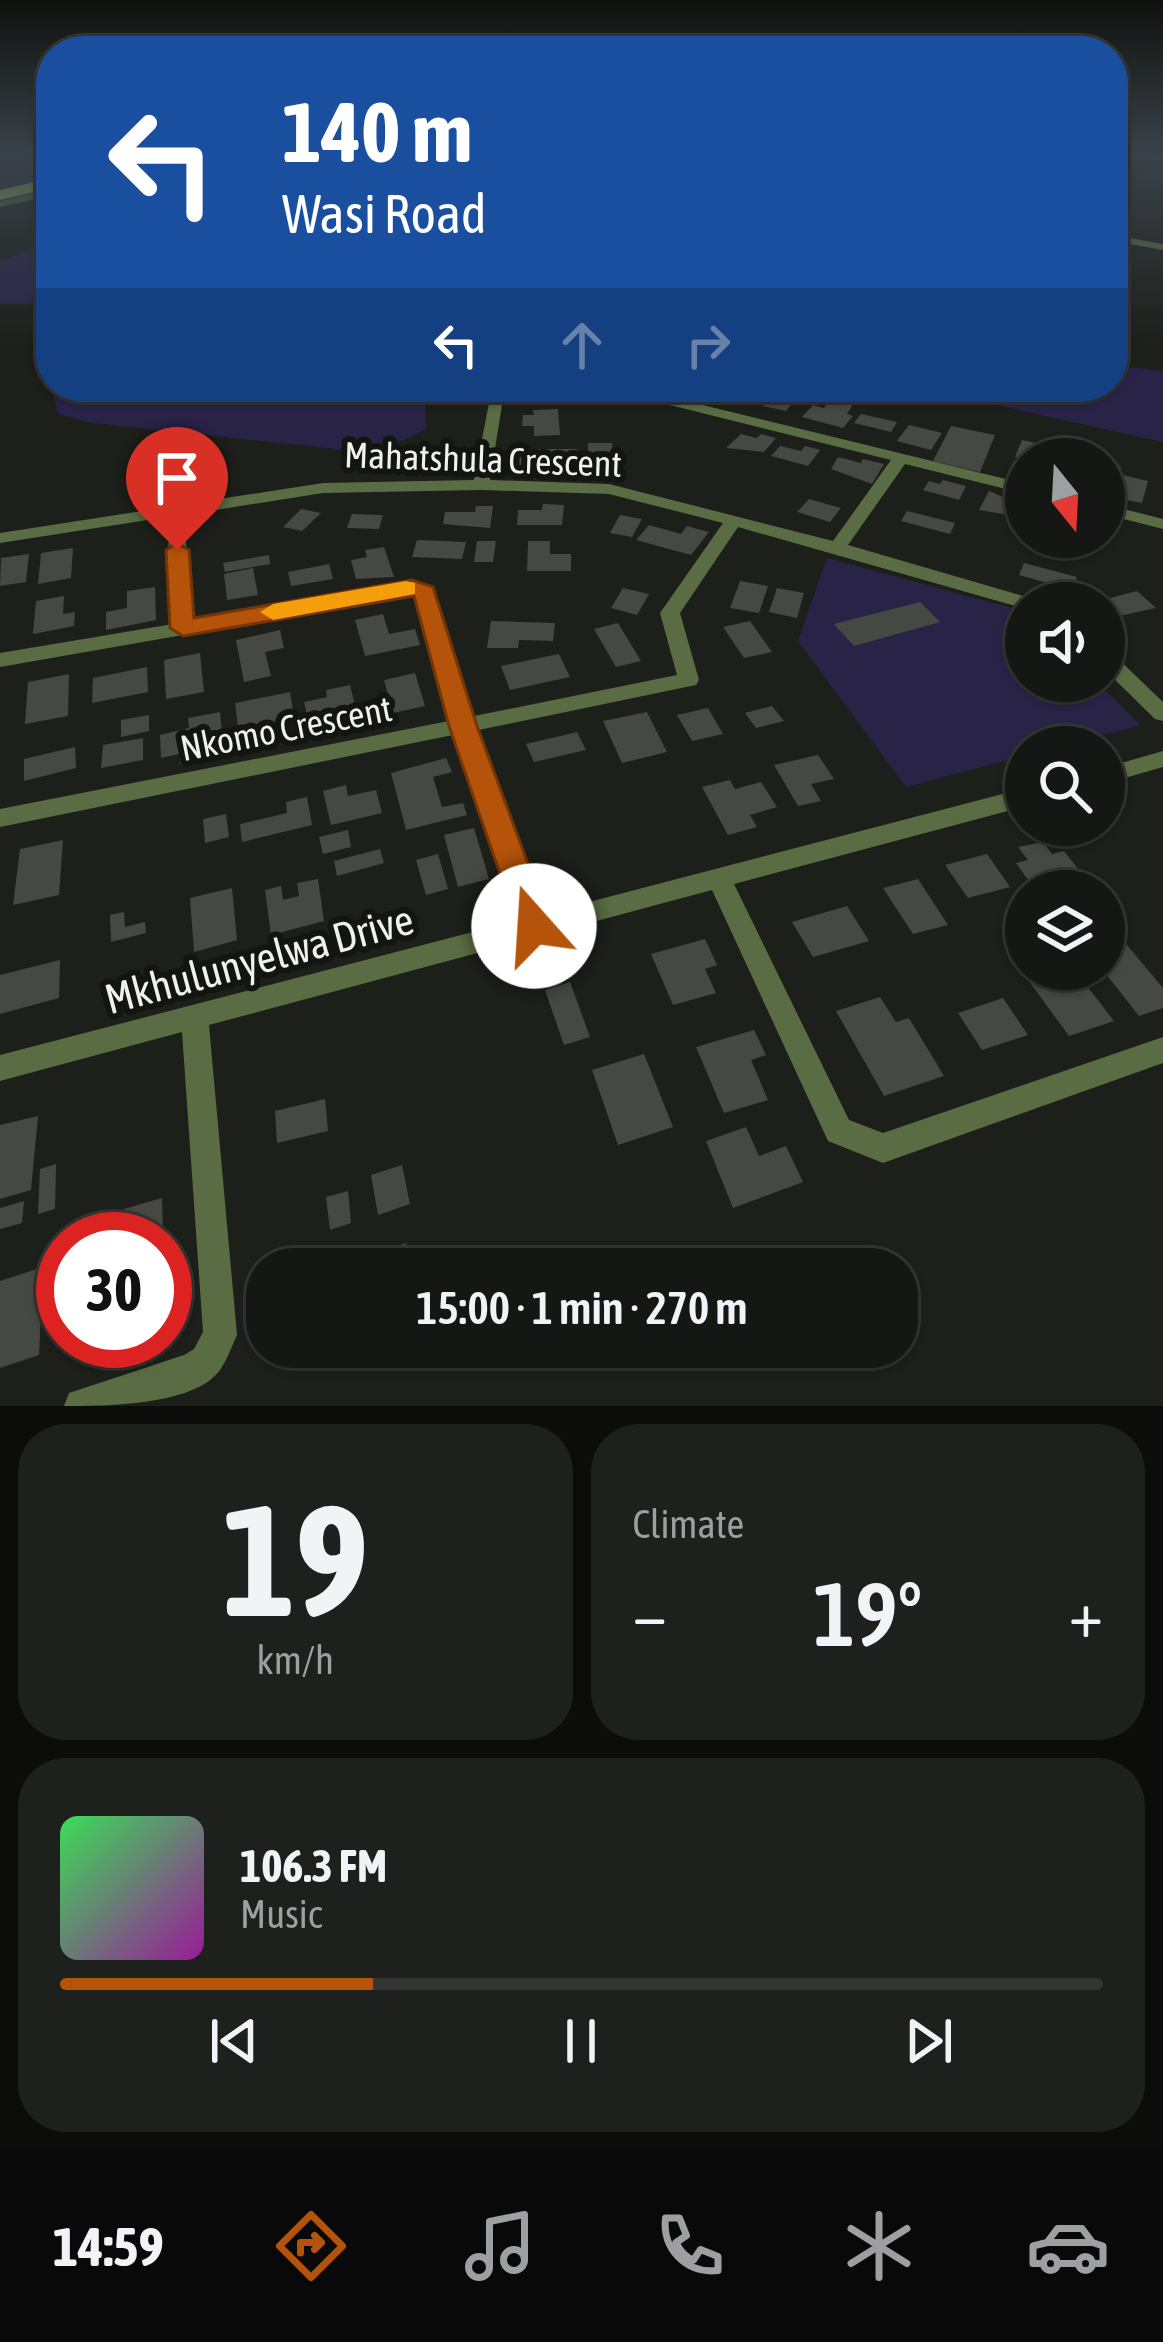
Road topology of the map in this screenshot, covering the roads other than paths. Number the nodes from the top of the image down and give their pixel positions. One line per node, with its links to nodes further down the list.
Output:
1 (1128, 241): 2 (street)
2 (1163, 247)
3 (496, 402): 6 (street)
4 (674, 402): 5 (street)
5 (901, 458): 7 (street); 13 (street)
6 (481, 484): 8 (street, Mahatshula Crescent); 10 (street, Mahatshula Crescent)
7 (1005, 484)
8 (175, 510): 12 (street, Mahatshula Crescent); 15 (street)
9 (1125, 514): 11 (street)
10 (732, 523): 13 (street, Mahatshula Crescent); 19 (street, Nkomo Crescent)
11 (1163, 524)
12 (0, 538)
13 (837, 547): 14 (street, Mahatshula Crescent)
14 (1005, 597)
15 (183, 628): 16 (street); 19 (street)
16 (0, 660)
17 (1125, 677): 18 (street)
18 (1163, 714)
19 (463, 726): 23 (street, Nkomo Crescent); 25 (street)
20 (1163, 759): 21 (street)
21 (1125, 770)
22 (1005, 803): 24 (street, Mkhulunyelwa Drive)
23 (0, 818)
24 (720, 881): 25 (street, Mkhulunyelwa Drive); 27 (street)
25 (534, 926): 26 (street, Mkhulunyelwa Drive)
26 (194, 1018): 28 (street, Mkhulunyelwa Drive); 29 (street)
27 (1163, 1050)
28 (0, 1068)
29 (82, 1406)

